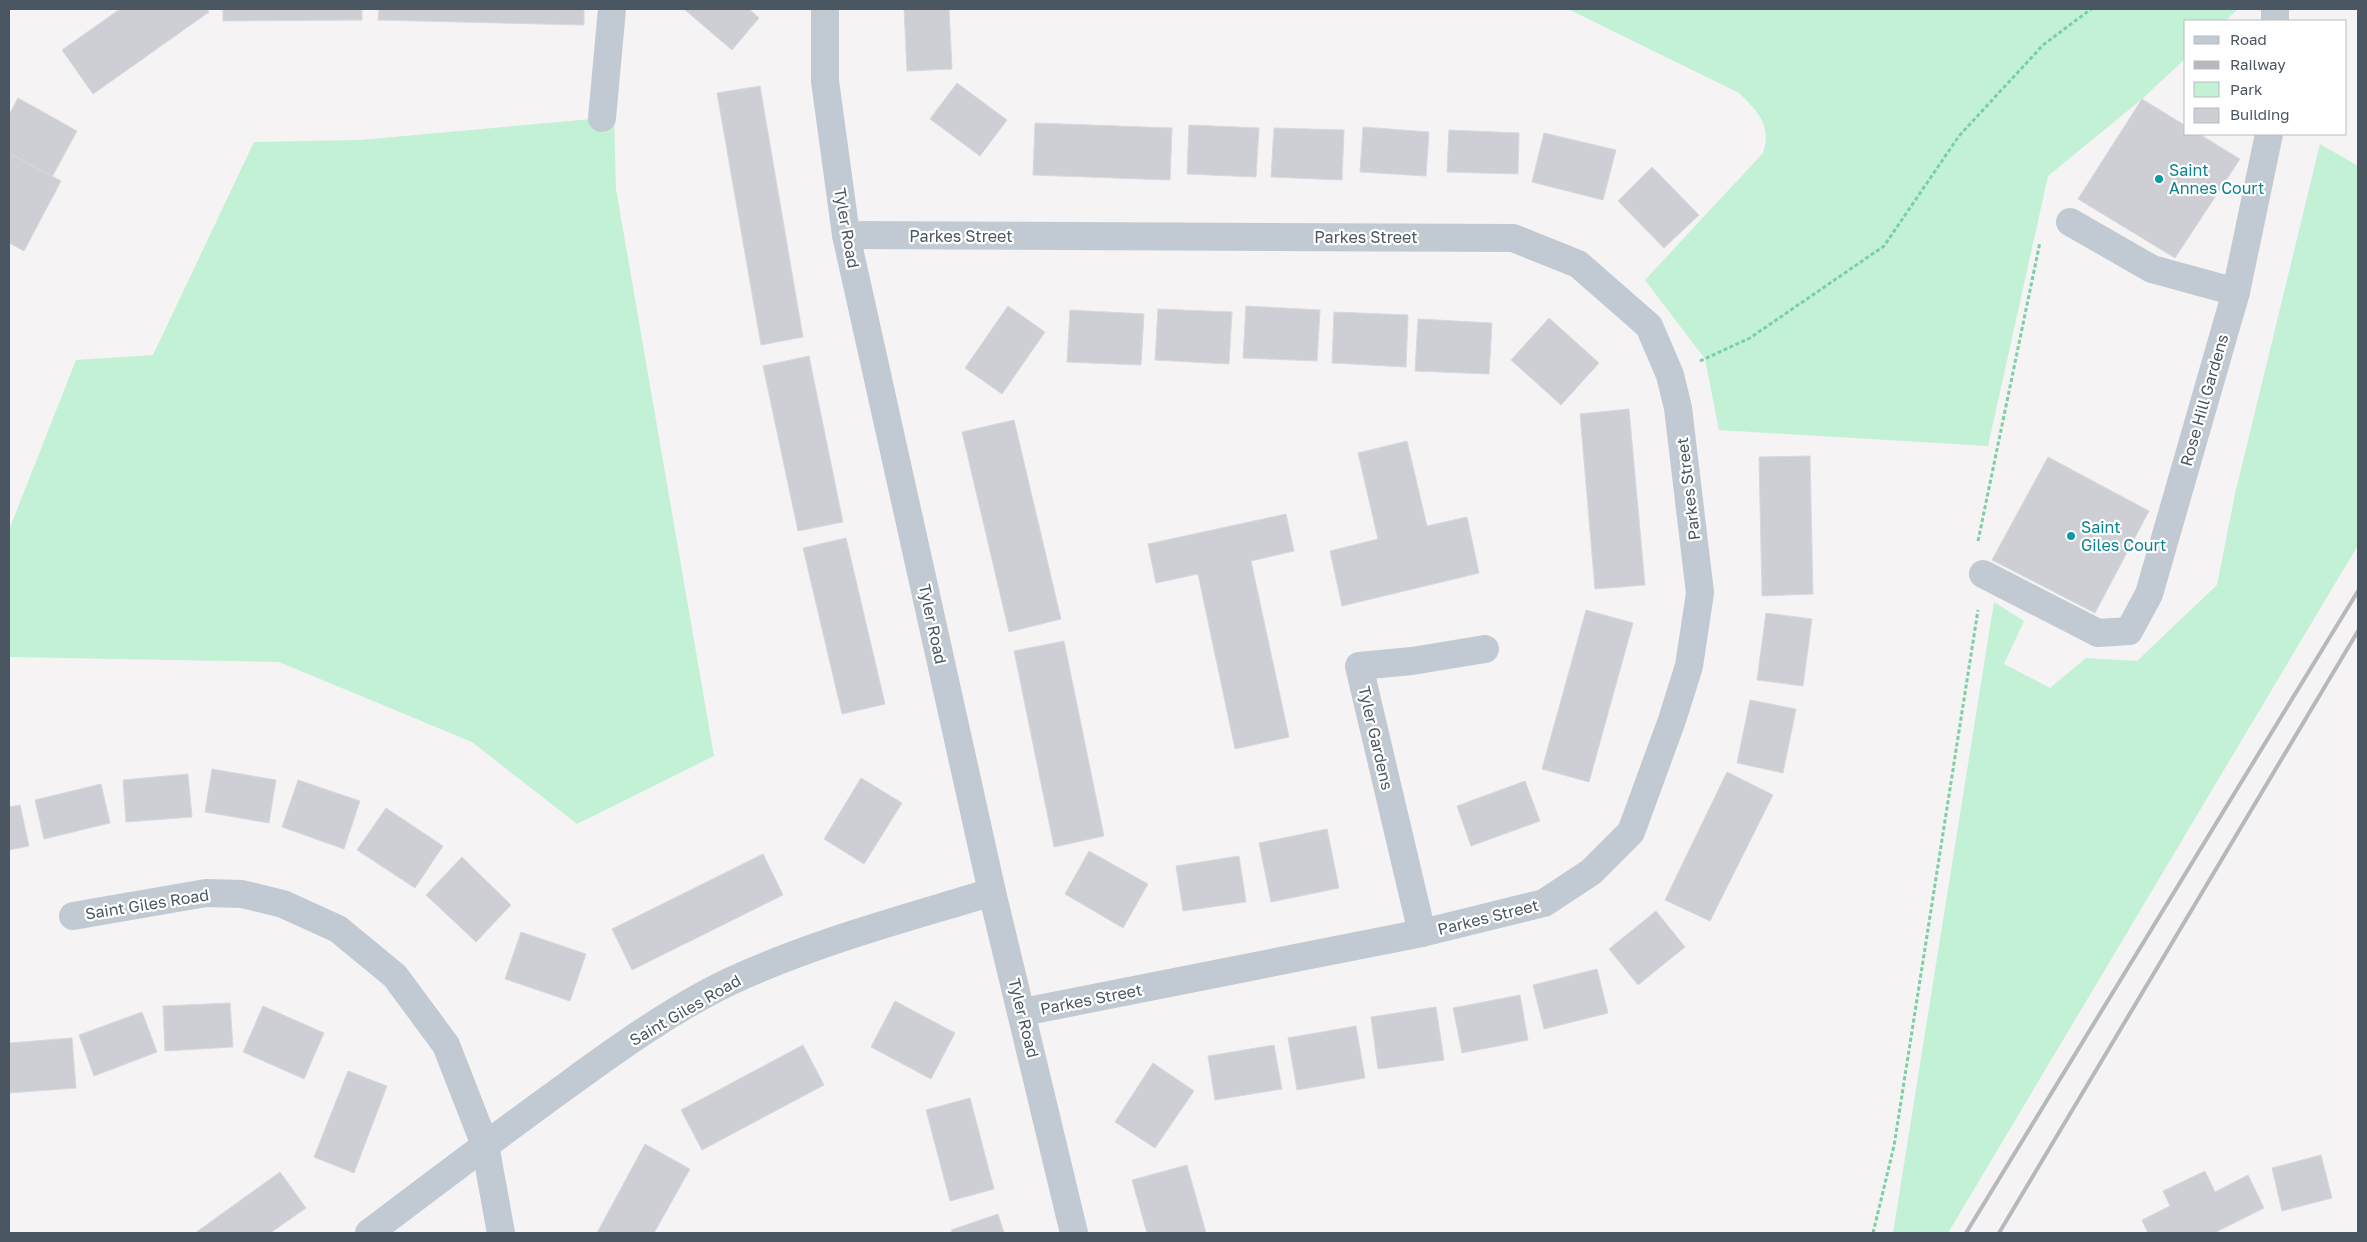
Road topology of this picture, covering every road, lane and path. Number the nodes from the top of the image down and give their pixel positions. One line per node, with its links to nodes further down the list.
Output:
1 (612, 9): 4 (street)
2 (825, 9): 7 (street, Tyler Road)
3 (2091, 9): 10 (path)
4 (602, 118)
5 (2269, 135): 9 (street, Rose Hill Gardens)
6 (2070, 222): 9 (street)
7 (846, 235): 10 (street, Parkes Street); 13 (street, Tyler Road)
8 (2041, 237): 11 (path)
9 (2236, 292): 11 (street, Rose Hill Gardens)
10 (1670, 375): 15 (street, Parkes Street)
11 (1983, 574): 21 (path)
12 (1485, 650): 15 (street, Tyler Gardens)
13 (992, 892): 16 (street, Tyler Road); 17 (street, Saint Giles Road)
14 (73, 916): 17 (street, Saint Giles Road)
15 (1422, 933): 16 (street, Parkes Street)
16 (1022, 1012): 20 (street, Tyler Road)
17 (485, 1145): 18 (street, Saint Giles Road); 19 (street, Saint Giles Road)
18 (369, 1233)
19 (501, 1233)
20 (1074, 1233)
21 (1873, 1233)

